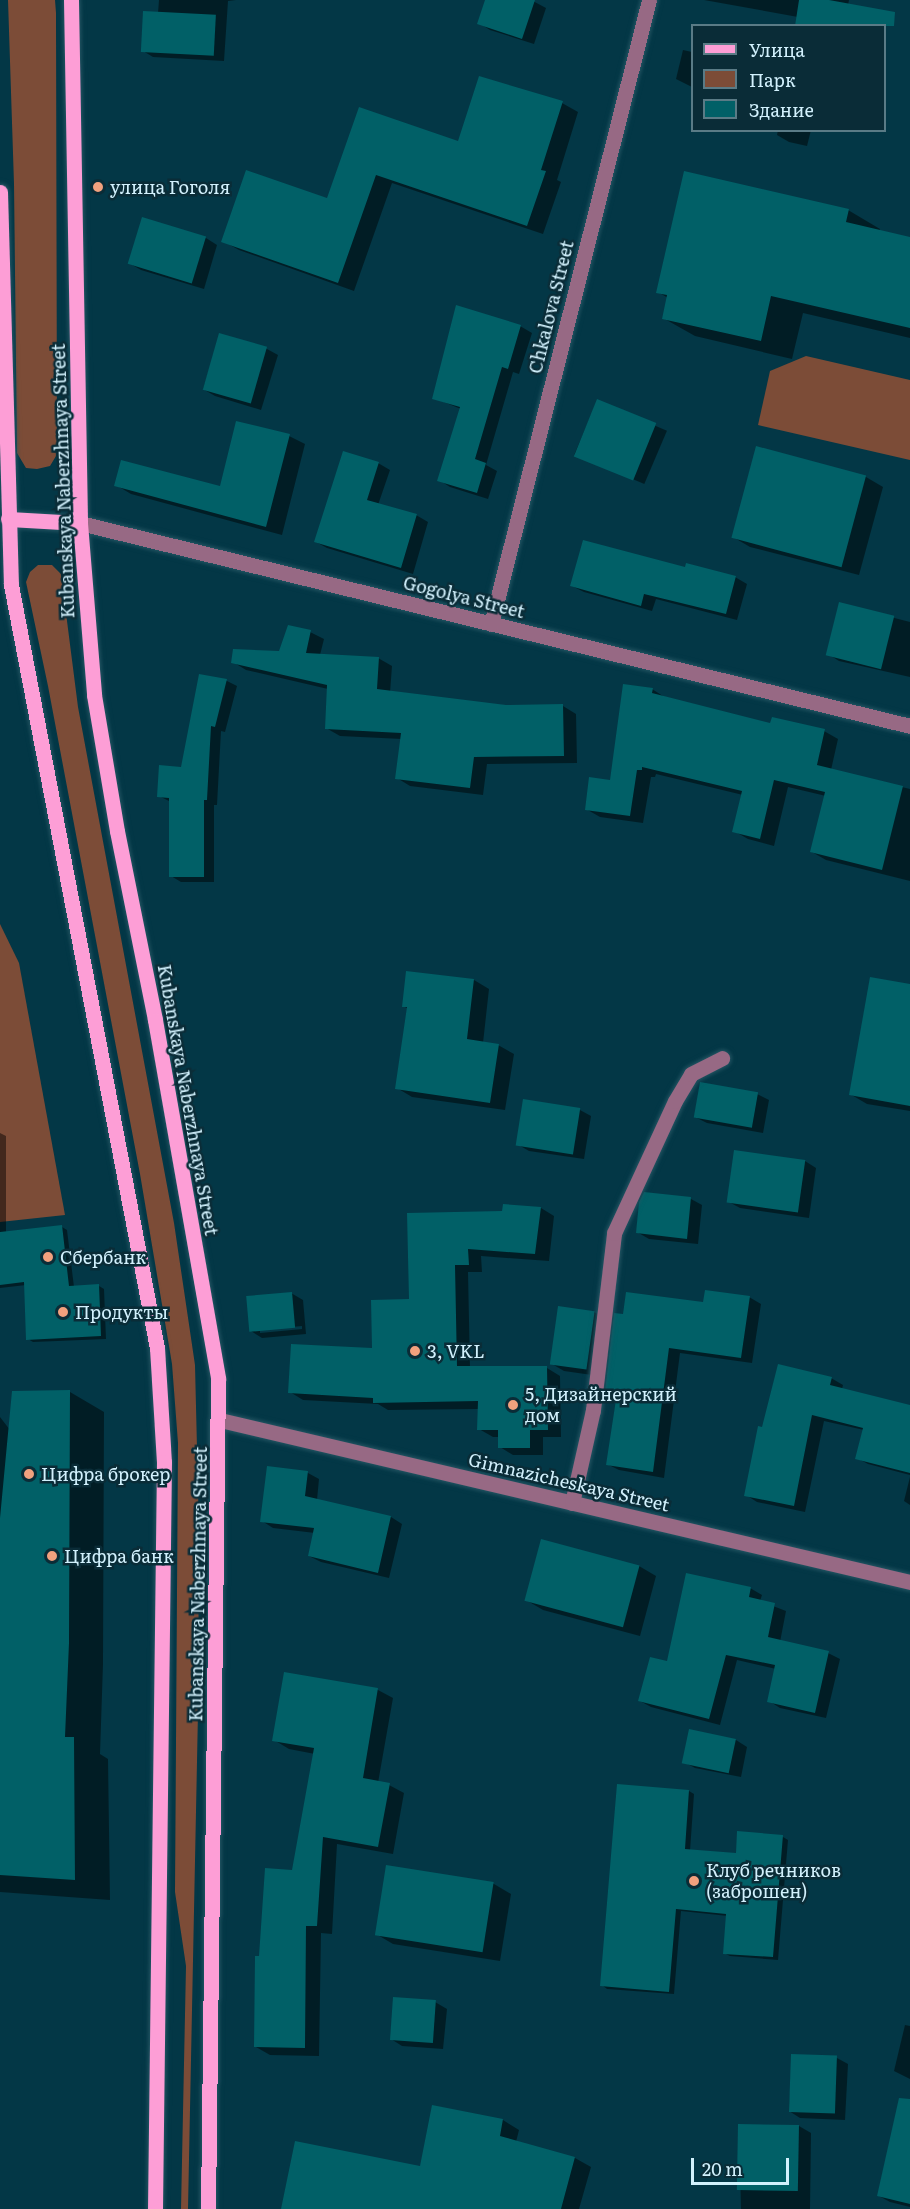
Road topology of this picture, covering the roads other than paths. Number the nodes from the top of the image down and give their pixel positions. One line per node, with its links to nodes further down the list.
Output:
1 (71, 0): 5 (main road, Kubanskaya Naberzhnaya Street)
2 (649, 0): 6 (street, Chkalova Street)
3 (0, 192): 4 (main road, Kubanskaya Naberzhnaya Street)
4 (8, 519): 5 (main road, Gogolya Street); 12 (main road, Kubanskaya Naberzhnaya Street)
5 (80, 523): 6 (street, Gogolya Street); 9 (main road, Kubanskaya Naberzhnaya Street)
6 (491, 624): 7 (street, Gogolya Street)
7 (910, 726)
8 (722, 1058): 10 (street)
9 (220, 1420): 10 (street, Gimnazicheskaya Street); 13 (main road, Kubanskaya Naberzhnaya Street)
10 (572, 1503): 11 (street, Gimnazicheskaya Street)
11 (910, 1582)
12 (155, 2209)
13 (208, 2209)

